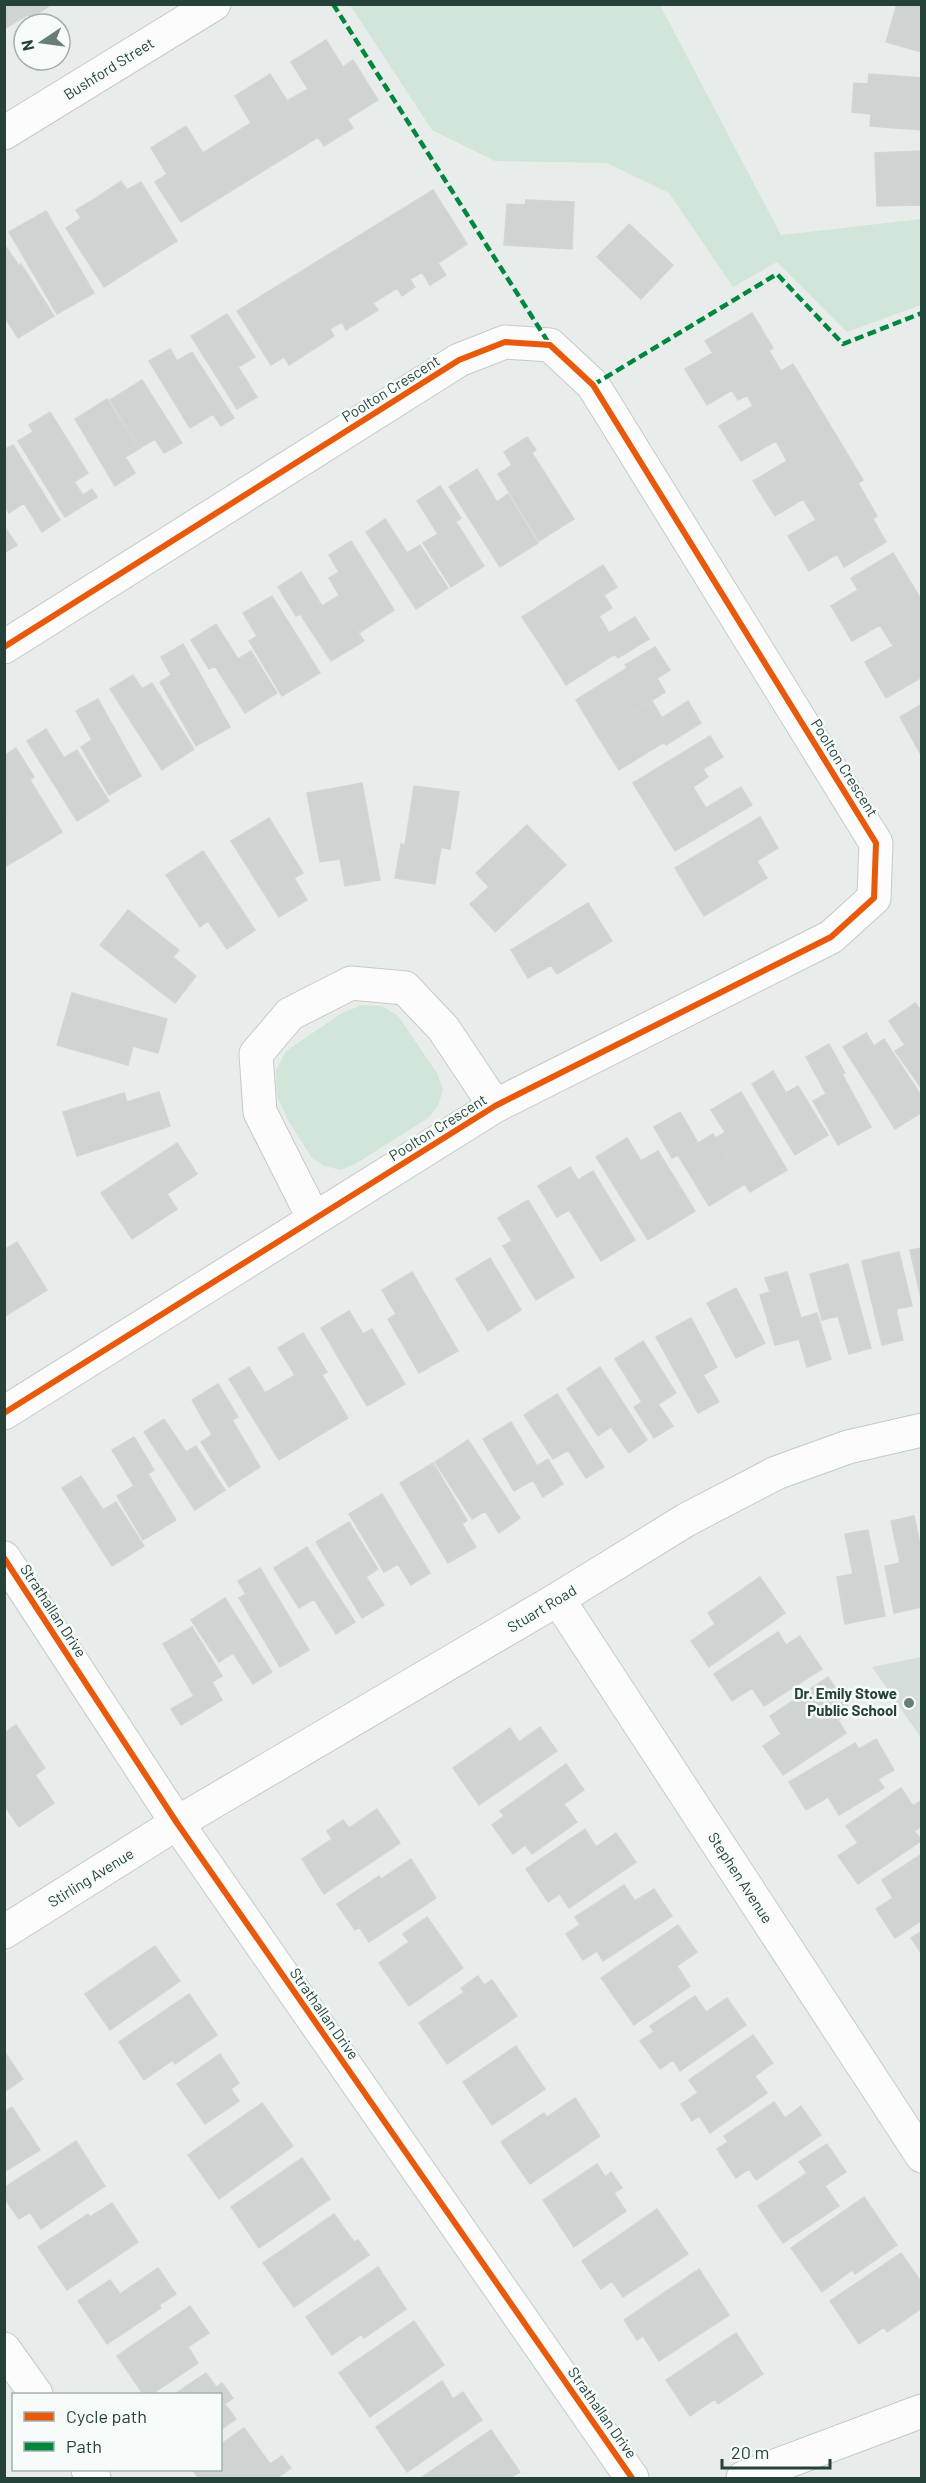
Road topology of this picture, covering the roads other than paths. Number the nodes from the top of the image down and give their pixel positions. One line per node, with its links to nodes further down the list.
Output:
1 (214, 4): 2 (street, Bushford Street)
2 (4, 133)
3 (4, 647): 4 (street, Poolton Crescent)
4 (495, 1106): 5 (street, Poolton Crescent); 5 (street)
5 (314, 1219): 6 (street, Poolton Crescent)
6 (4, 1413)
7 (921, 1430): 9 (street, Stuart Road)
8 (4, 1558): 10 (street, Strathallan Drive)
9 (558, 1599): 10 (street, Stuart Road); 12 (street, Stephen Avenue)
10 (177, 1823): 11 (street, Stirling Avenue); 16 (street, Strathallan Drive)
11 (4, 1932)
12 (921, 2156)
13 (4, 2349): 14 (street)
14 (35, 2393)
15 (921, 2411): 17 (street)
16 (632, 2478)
17 (743, 2478)

